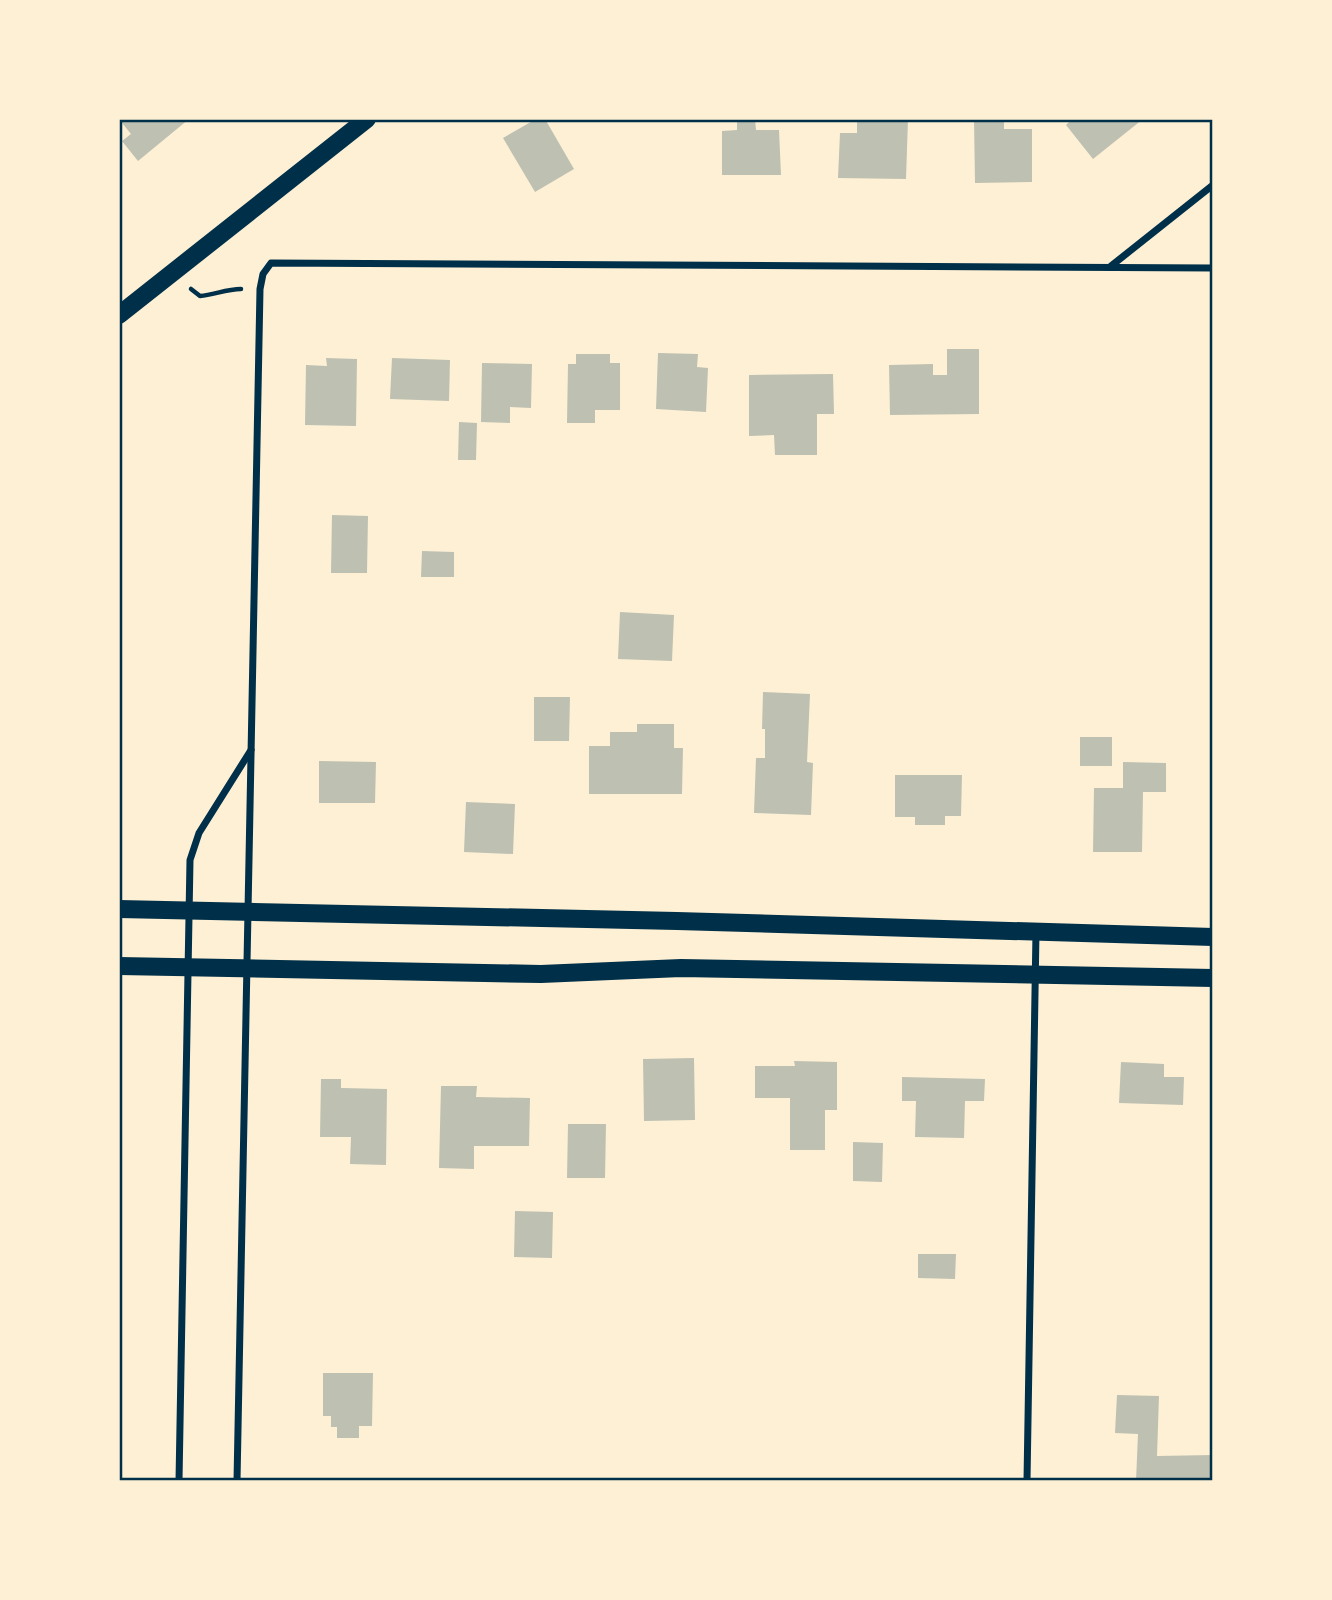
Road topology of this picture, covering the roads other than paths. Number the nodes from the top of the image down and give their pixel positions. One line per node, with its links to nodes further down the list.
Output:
1 (368, 119): 5 (main road)
2 (1213, 185): 3 (street)
3 (1111, 266): 4 (street); 6 (street)
4 (1213, 268)
5 (119, 315)
6 (251, 749): 8 (street); 9 (street)
7 (119, 909): 8 (main road)
8 (189, 910): 9 (main road); 13 (street)
9 (248, 911): 10 (main road); 14 (street)
10 (1037, 931): 11 (main road); 15 (street)
11 (1213, 937)
12 (119, 966): 13 (main road)
13 (187, 967): 14 (main road); 17 (street)
14 (247, 968): 15 (main road); 18 (street)
15 (1035, 976): 16 (main road); 19 (street)
16 (1213, 978)
17 (179, 1481)
18 (237, 1481)
19 (1027, 1481)

